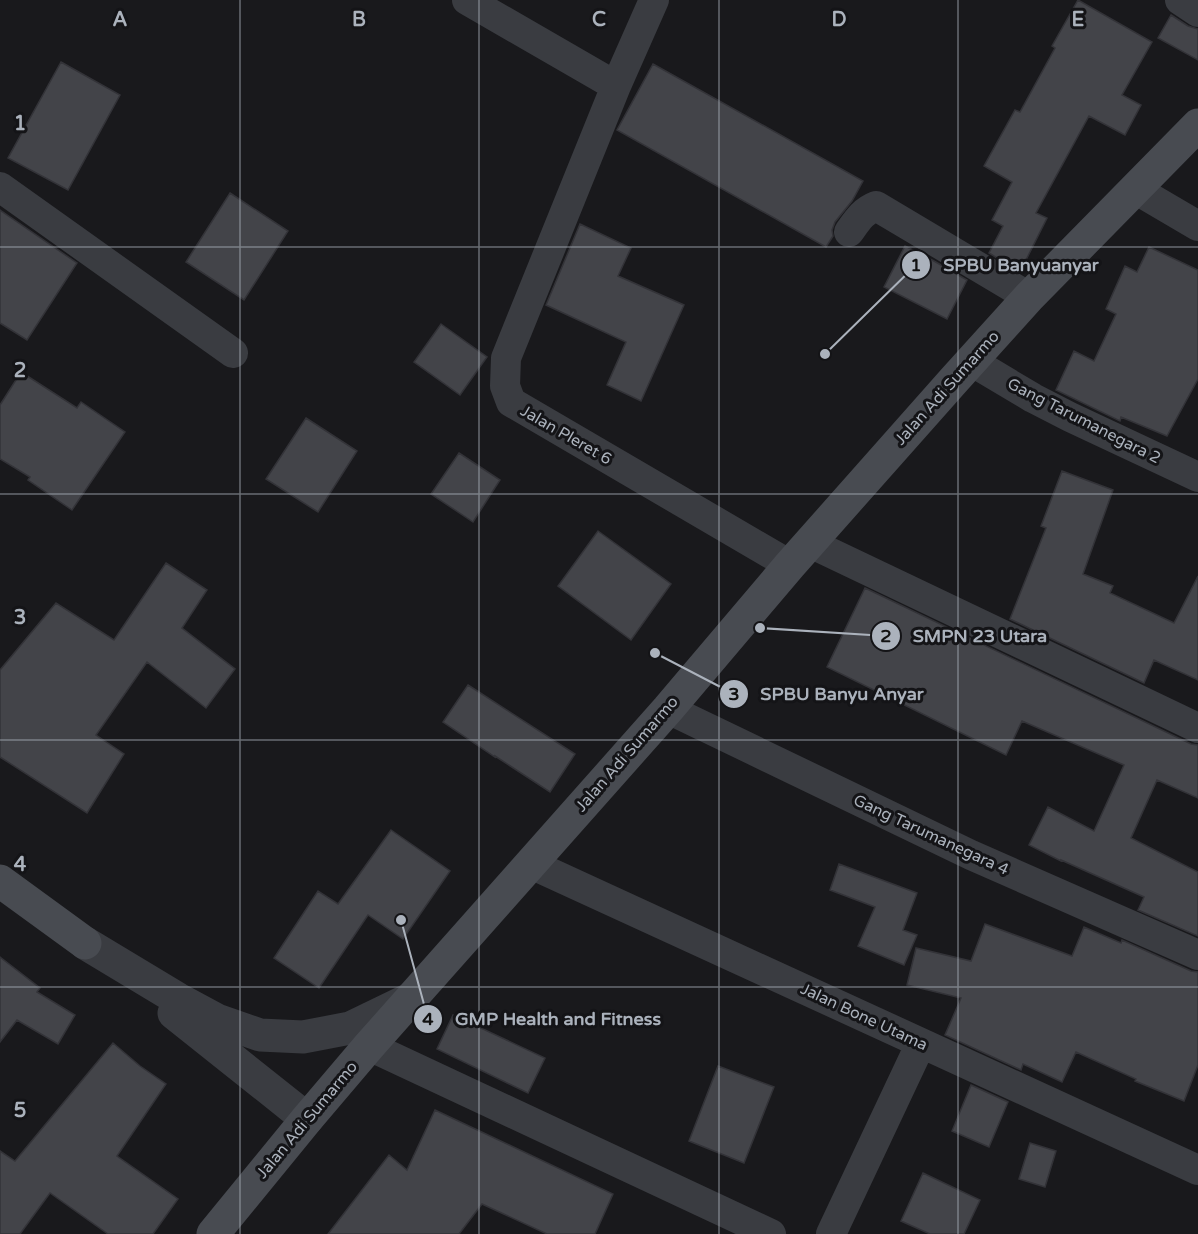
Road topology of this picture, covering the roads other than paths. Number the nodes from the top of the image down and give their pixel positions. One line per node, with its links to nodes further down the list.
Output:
1 (467, 0): 5 (street)
2 (654, 0): 5 (street, Jalan Pleret 6)
3 (1180, 0): 4 (street)
4 (1198, 12)
5 (616, 86): 15 (street, Jalan Pleret 6)
6 (1198, 125): 8 (main road, Jalan Adi Sumarmo)
7 (0, 187): 12 (street)
8 (1135, 189): 9 (street); 11 (main road, Jalan Adi Sumarmo)
9 (1198, 226)
10 (849, 232): 11 (street)
11 (1029, 297): 13 (main road, Jalan Adi Sumarmo)
12 (233, 353)
13 (971, 361): 14 (street, Gang Tarumanegara 2); 15 (main road, Jalan Adi Sumarmo)
14 (1198, 477)
15 (800, 554): 16 (main road, Jalan Adi Sumarmo); 17 (street, Jalan Pleret 6)
16 (668, 709): 18 (main road, Jalan Adi Sumarmo); 21 (street, Gang Tarumanegara 4)
17 (1198, 728)
18 (531, 864): 22 (main road, Jalan Adi Sumarmo); 23 (street, Jalan Bone Utama)
19 (0, 881): 20 (main road)
20 (85, 943): 22 (street); 25 (street)
21 (1198, 955)
22 (412, 998): 24 (main road, Jalan Adi Sumarmo)
23 (921, 1043): 26 (street, Jalan Bone Utama); 29 (street)
24 (369, 1046): 25 (main road, Jalan Adi Sumarmo); 28 (street)
25 (307, 1119): 27 (main road, Jalan Adi Sumarmo)
26 (1198, 1170)
27 (213, 1234)
28 (771, 1234)
29 (831, 1234)

